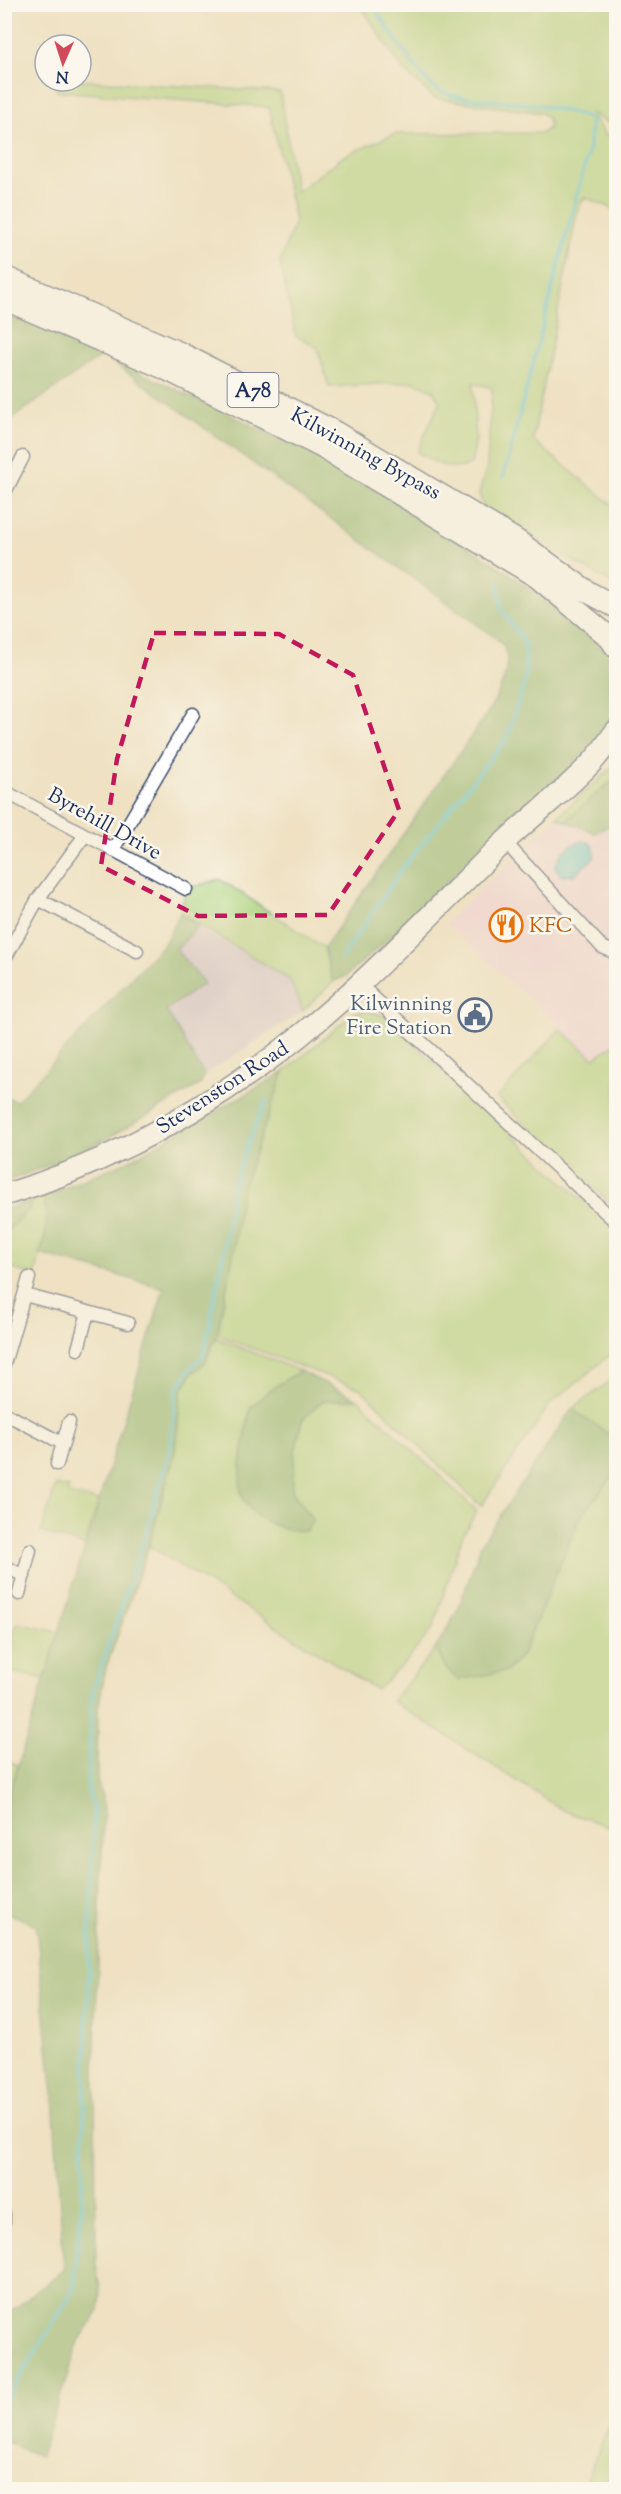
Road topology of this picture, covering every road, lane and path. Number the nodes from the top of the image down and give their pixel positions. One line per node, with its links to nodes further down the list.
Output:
1 (4, 277): 5 (highway, Kilwinning Bypass / A78)
2 (4, 299): 8 (highway, Kilwinning Bypass / A78)
3 (24, 457): 4 (street)
4 (4, 494)
5 (573, 579): 6 (highway); 7 (highway, Kilwinning Bypass / A78)
6 (616, 594)
7 (616, 607)
8 (616, 647)
9 (193, 714): 16 (street)
10 (616, 731): 12 (highway)
11 (616, 748): 12 (highway)
12 (594, 760): 15 (highway, Stevenston Road)
13 (4, 791): 14 (street, Byrehill Drive)
14 (85, 835): 16 (street, Byrehill Drive); 18 (street)
15 (504, 842): 20 (street); 22 (highway, Stevenston Road)
16 (113, 850): 17 (street, Byrehill Drive)
17 (186, 890)
18 (38, 899): 19 (street); 21 (street)
19 (137, 951)
20 (616, 953)
21 (4, 960)
22 (358, 983): 23 (highway, Stevenston Road); 24 (street)
23 (4, 1196)
24 (616, 1222)
25 (29, 1278): 26 (street)
26 (25, 1295): 27 (street); 29 (street)
27 (88, 1312): 28 (street); 30 (street)
28 (128, 1323)
29 (7, 1349): 31 (street)
30 (78, 1349)
31 (4, 1364)
32 (4, 1413): 34 (street)
33 (69, 1422): 34 (street)
34 (63, 1443): 35 (street)
35 (57, 1464)
36 (30, 1550): 38 (street)
37 (4, 1566): 38 (street)
38 (24, 1576): 39 (street)
39 (19, 1594)
40 (4, 2213): 41 (street)
41 (4, 2223)

